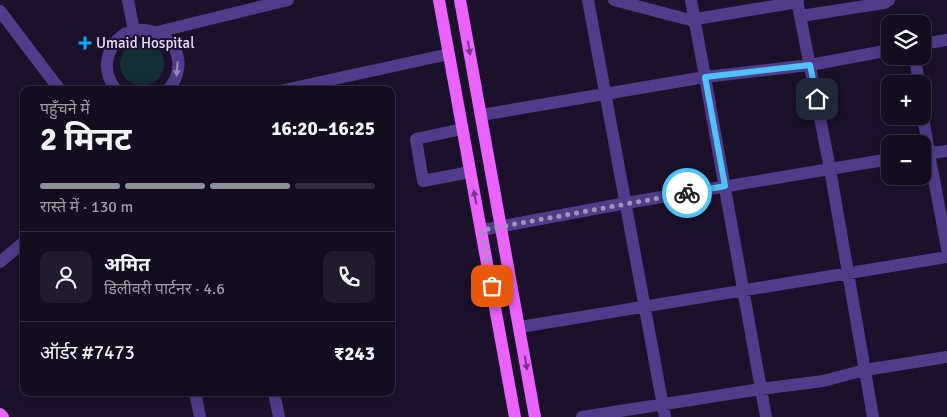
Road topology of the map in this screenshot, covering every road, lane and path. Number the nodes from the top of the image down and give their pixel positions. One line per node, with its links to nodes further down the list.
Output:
1 (128, 0): 13 (street)
2 (288, 0): 14 (street)
3 (440, 0): 18 (main road)
4 (460, 0): 26 (main road, one-way to 26)
5 (588, 0): 25 (street)
6 (614, 0): 12 (street)
7 (691, 0): 12 (street)
8 (889, 0): 11 (street)
9 (798, 1): 11 (street); 12 (street)
10 (0, 11): 21 (street)
11 (801, 16): 19 (street)
12 (694, 19): 20 (street)
13 (134, 31): 14 (street); 22 (street)
14 (157, 32): 23 (street, one-way to 23)
15 (947, 40): 16 (street)
16 (931, 43)
17 (881, 52): 19 (street)
18 (449, 54): 24 (street); 27 (main road)
19 (810, 65): 20 (street); 31 (street)
20 (705, 77): 25 (street); 34 (street)
21 (57, 86)
22 (113, 86)
23 (171, 86)
24 (302, 86)
25 (606, 94): 26 (street); 35 (street)
26 (481, 115): 36 (main road)
27 (462, 129): 32 (main road); 32 (street)
28 (947, 151): 29 (street)
29 (931, 153)
30 (881, 161): 31 (street)
31 (830, 169): 34 (street); 42 (street)
32 (470, 172): 37 (main road, one-way to 32)
33 (931, 176): 39 (street)
34 (725, 186): 35 (street); 43 (street)
35 (626, 203): 36 (street); 44 (street)
36 (501, 226): 37 (street); 45 (main road)
37 (482, 230): 56 (main road)
38 (20, 245): 41 (street)
39 (947, 248)
40 (947, 257): 42 (street)
41 (0, 262)
42 (848, 273): 43 (street); 47 (street)
43 (744, 290): 44 (street); 48 (street)
44 (645, 307): 45 (street); 51 (street)
45 (520, 327): 57 (main road, one-way to 57)
46 (947, 357): 47 (street)
47 (865, 370): 48 (street); 60 (street)
48 (761, 389): 51 (street); 59 (street)
49 (196, 396): 54 (street)
50 (275, 396): 55 (street)
51 (663, 411): 58 (street)
52 (0, 414): 53 (main road)
53 (3, 417)
54 (200, 417)
55 (279, 417)
56 (515, 417)
57 (536, 417)
58 (582, 417)
59 (766, 417)
60 (873, 417)

